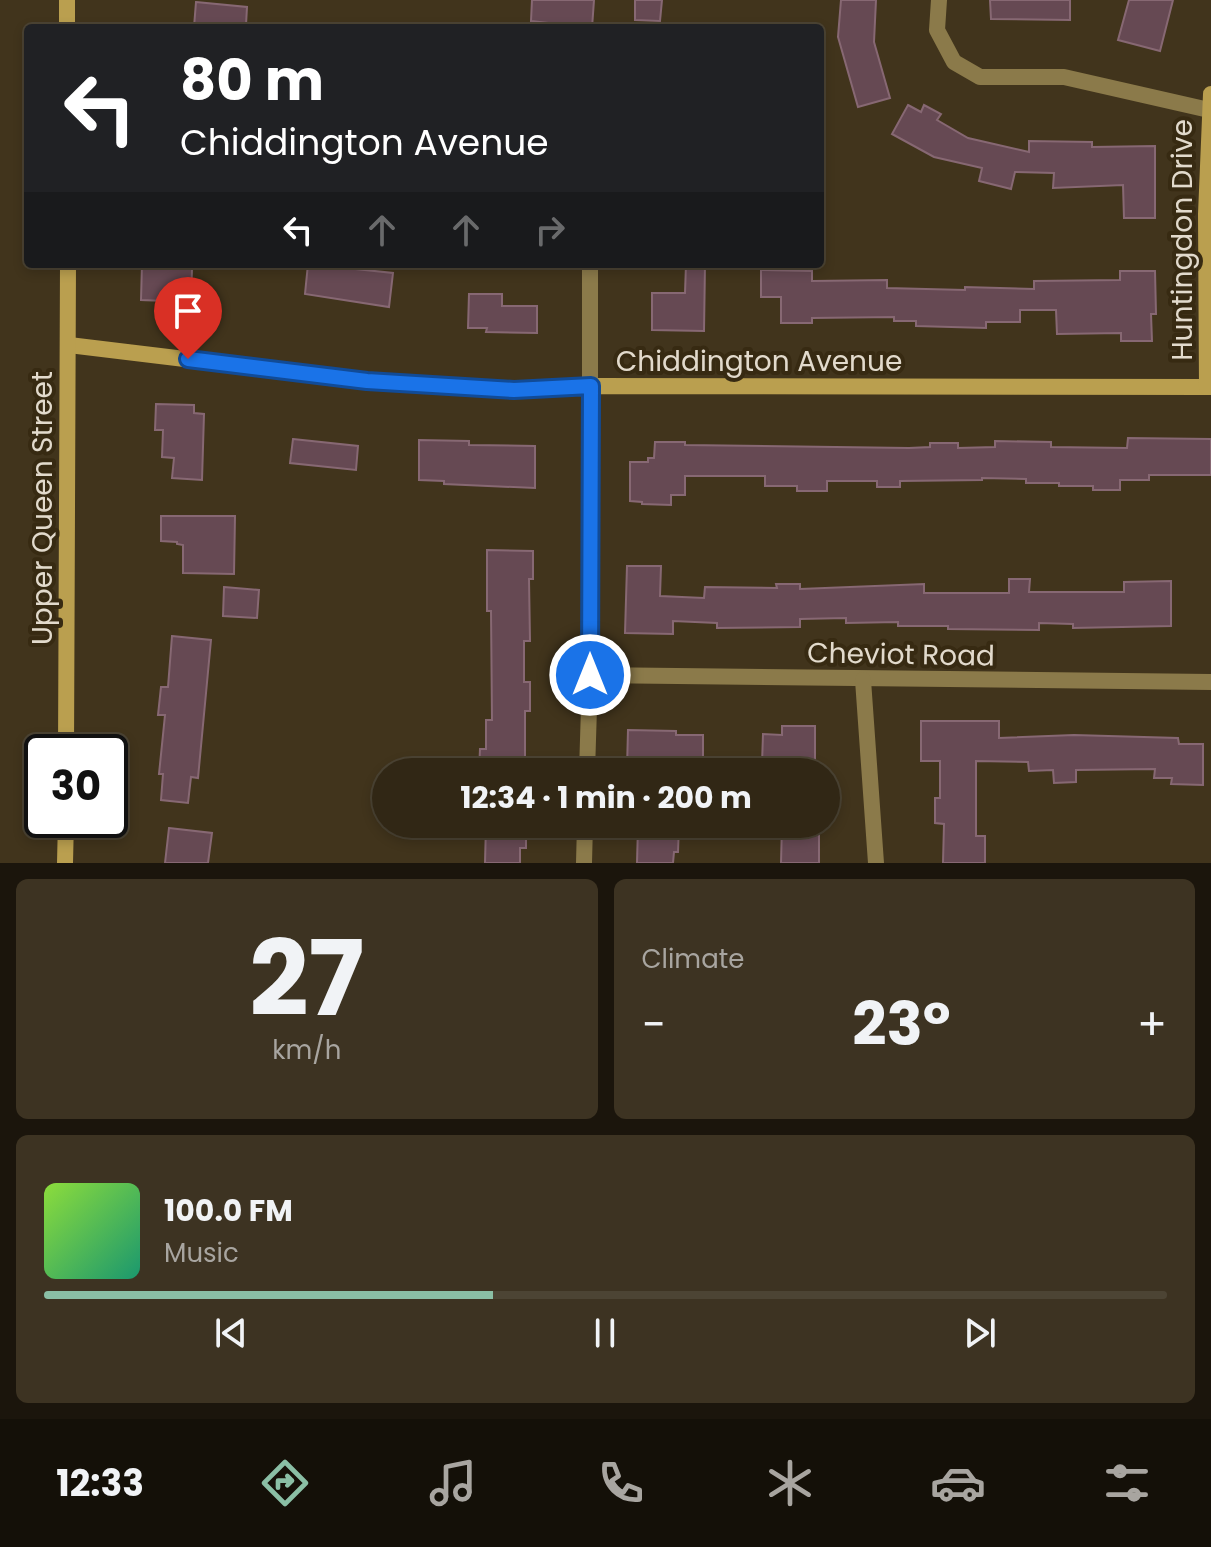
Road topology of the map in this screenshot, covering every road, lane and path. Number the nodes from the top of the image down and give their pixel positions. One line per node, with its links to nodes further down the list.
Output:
1 (67, 0): 3 (street)
2 (939, 0): 4 (street)
3 (67, 24)
4 (1210, 102): 9 (street, Huntingdon Drive)
5 (68, 268): 7 (street, Upper Queen Street)
6 (590, 268): 8 (street)
7 (69, 345): 8 (street, Chiddington Avenue); 13 (street, Upper Queen Street)
8 (591, 386): 9 (street, Chiddington Avenue); 10 (street)
9 (1209, 387)
10 (590, 675): 11 (street, Cheviot Road); 14 (street)
11 (863, 680): 12 (street, Cheviot Road); 19 (street)
12 (1211, 682)
13 (66, 734)
14 (587, 758)
15 (66, 838): 17 (street)
16 (585, 838): 18 (street)
17 (65, 863)
18 (584, 863)
19 (876, 863)

